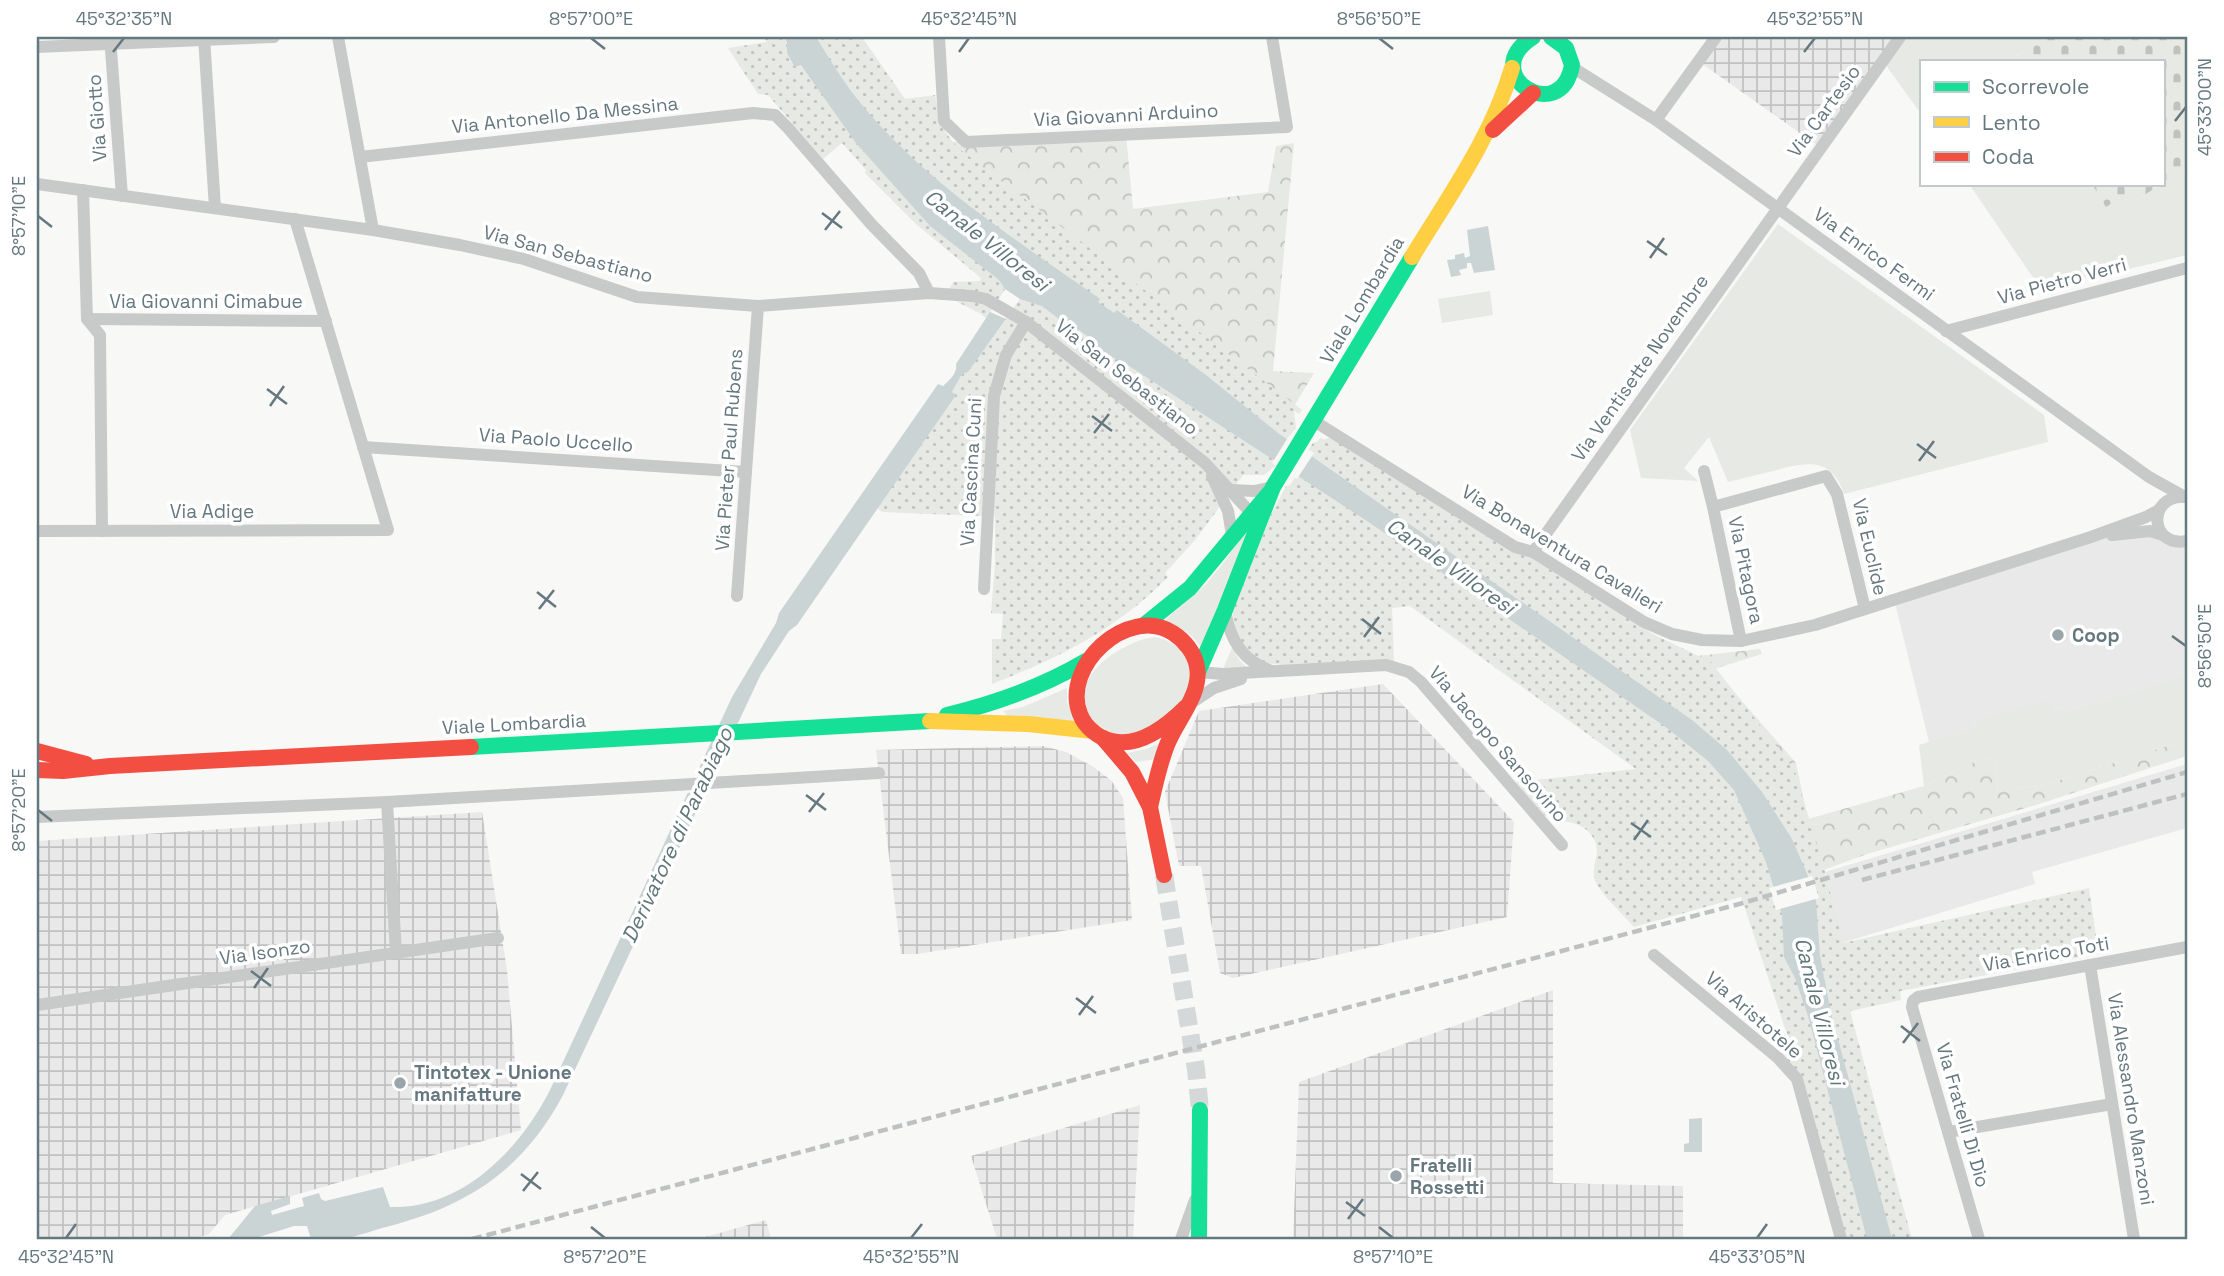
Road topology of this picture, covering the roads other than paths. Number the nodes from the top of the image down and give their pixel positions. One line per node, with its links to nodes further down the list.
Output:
1 (274, 37): 7 (street)
2 (338, 37): 17 (street)
3 (939, 37): 4 (street, Via Giovanni Arduino)
4 (1272, 37)
5 (1716, 37): 15 (street)
6 (1900, 37): 21 (street, Via Cartesio)
7 (204, 38): 10 (street); 22 (street)
8 (1524, 39): 13 (main road, Viale Lombardia)
9 (1558, 39): 12 (main road)
10 (111, 40): 11 (street); 20 (street, Via Giotto)
11 (37, 47)
12 (1572, 67): 14 (main road, Viale Lombardia); 15 (street, Via Enrico Fermi)
13 (1512, 68): 14 (main road); 16 (main road, Viale Lombardia)
14 (1533, 93): 16 (main road, Viale Lombardia)
15 (1656, 120): 21 (street, Via Enrico Fermi)
16 (1487, 134): 32 (main road, Viale Lombardia)
17 (360, 157): 24 (street); 26 (street, Via Antonello Da Messina)
18 (37, 184): 19 (street, Via San Sebastiano)
19 (83, 190): 20 (street, Via San Sebastiano); 28 (street)
20 (122, 196): 22 (street, Via San Sebastiano)
21 (1778, 207): 31 (street, Via Enrico Fermi); 53 (street, Via Ventisette Novembre)
22 (215, 208): 23 (street, Via San Sebastiano)
23 (295, 219): 24 (street, Via San Sebastiano); 29 (street, Via Giovanni Cimabue)
24 (373, 230): 27 (street, Via San Sebastiano)
25 (2187, 268): 31 (street, Via Pietro Verri)
26 (929, 293): 27 (street, Via San Sebastiano); 30 (street, Via San Sebastiano)
27 (758, 306): 36 (street, Via Pieter Paul Rubens)
28 (87, 319): 29 (street, Via Giovanni Cimabue); 47 (street)
29 (326, 321): 33 (street, Via Giovanni Cimabue)
30 (1026, 322): 34 (street, Via San Sebastiano); 54 (street, Via Cascina Cuni)
31 (1946, 331): 37 (street, Via Enrico Fermi)
32 (1314, 421): 38 (main road, Viale Lombardia); 53 (street, Via Bonaventura Cavalieri)
33 (363, 447): 36 (street, Via Paolo Uccello); 45 (street, Via Giovanni Cimabue)
34 (1205, 463): 39 (street, Via San Sebastiano); 49 (street, Via San Sebastiano)
35 (1704, 471): 42 (street, Via Pitagora)
36 (746, 472): 55 (street, Via Pieter Paul Rubens)
37 (2149, 477): 41 (street, Via Enrico Fermi); 43 (street)
38 (1278, 481): 39 (street); 44 (main road, Viale Lombardia); 48 (main road, Viale Lombardia)
39 (1232, 491): 44 (street, Via San Sebastiano)
40 (1837, 494): 42 (street, Via Pitagora); 56 (street, Via Euclide)
41 (2186, 498): 43 (street, Via Bonaventura Cavalieri)
42 (1713, 507): 59 (street, Via Pitagora)
43 (2160, 509): 50 (street); 51 (street, Via Bonaventura Cavalieri)
44 (1250, 512): 48 (street, Via San Sebastiano); 49 (main road, Viale Lombardia)
45 (388, 530): 47 (street, Via Adige)
46 (37, 531): 47 (street, Via Adige)
47 (102, 531)
48 (1256, 533): 57 (main road, Viale Lombardia)
49 (1232, 535): 58 (main road, Viale Lombardia)
50 (2163, 535): 51 (street, Via Bonaventura Cavalieri); 52 (street, Via Bonaventura Cavalieri)
51 (2091, 537): 56 (street, Via Bonaventura Cavalieri)
52 (2187, 541)
53 (1533, 552): 59 (street, Via Bonaventura Cavalieri)
54 (984, 589)
55 (737, 596)
56 (1865, 609): 59 (street, Via Bonaventura Cavalieri)
57 (1225, 610): 61 (main road, Viale Lombardia); 62 (street)
58 (1143, 626): 60 (main road, Viale Lombardia); 61 (main road)
59 (1741, 641)
60 (1089, 660): 64 (main road, Viale Lombardia); 65 (main road, Viale Lombardia)
61 (1198, 672): 62 (street); 63 (main road, Viale Lombardia)
62 (1279, 672): 63 (street); 73 (street, Via Jacopo Sansovino)
63 (1186, 707): 65 (main road, Viale Lombardia); 71 (main road)
64 (919, 721): 65 (main road, Viale Lombardia); 67 (main road, Viale Lombardia)
65 (1098, 734): 71 (main road)
66 (37, 751): 67 (main road, Viale Lombardia)
67 (110, 766): 68 (main road, Viale Lombardia)
68 (37, 770)
69 (879, 773): 70 (street)
70 (387, 802): 72 (street); 77 (street)
71 (1150, 807): 74 (main road)
72 (37, 817)
73 (1562, 845)
74 (1164, 875)
75 (498, 938): 77 (street, Via Isonzo)
76 (2187, 947): 79 (street, Via Enrico Toti)
77 (396, 953): 81 (street, Via Isonzo)
78 (1654, 955): 88 (street, Via Aristotele)
79 (2090, 965): 80 (street, Via Enrico Toti); 82 (street, Via Alessandro Manzoni)
80 (1913, 1001): 84 (street, Via Fratelli Di Dio)
81 (37, 1005)
82 (2112, 1104): 84 (street); 90 (street, Via Alessandro Manzoni)
83 (1200, 1110): 85 (main road)
84 (1948, 1132): 89 (street, Via Fratelli Di Dio)
85 (1199, 1189): 86 (street); 87 (main road)
86 (1181, 1239)
87 (1199, 1239)
88 (1841, 1239)
89 (1979, 1239)
90 (2134, 1239)

